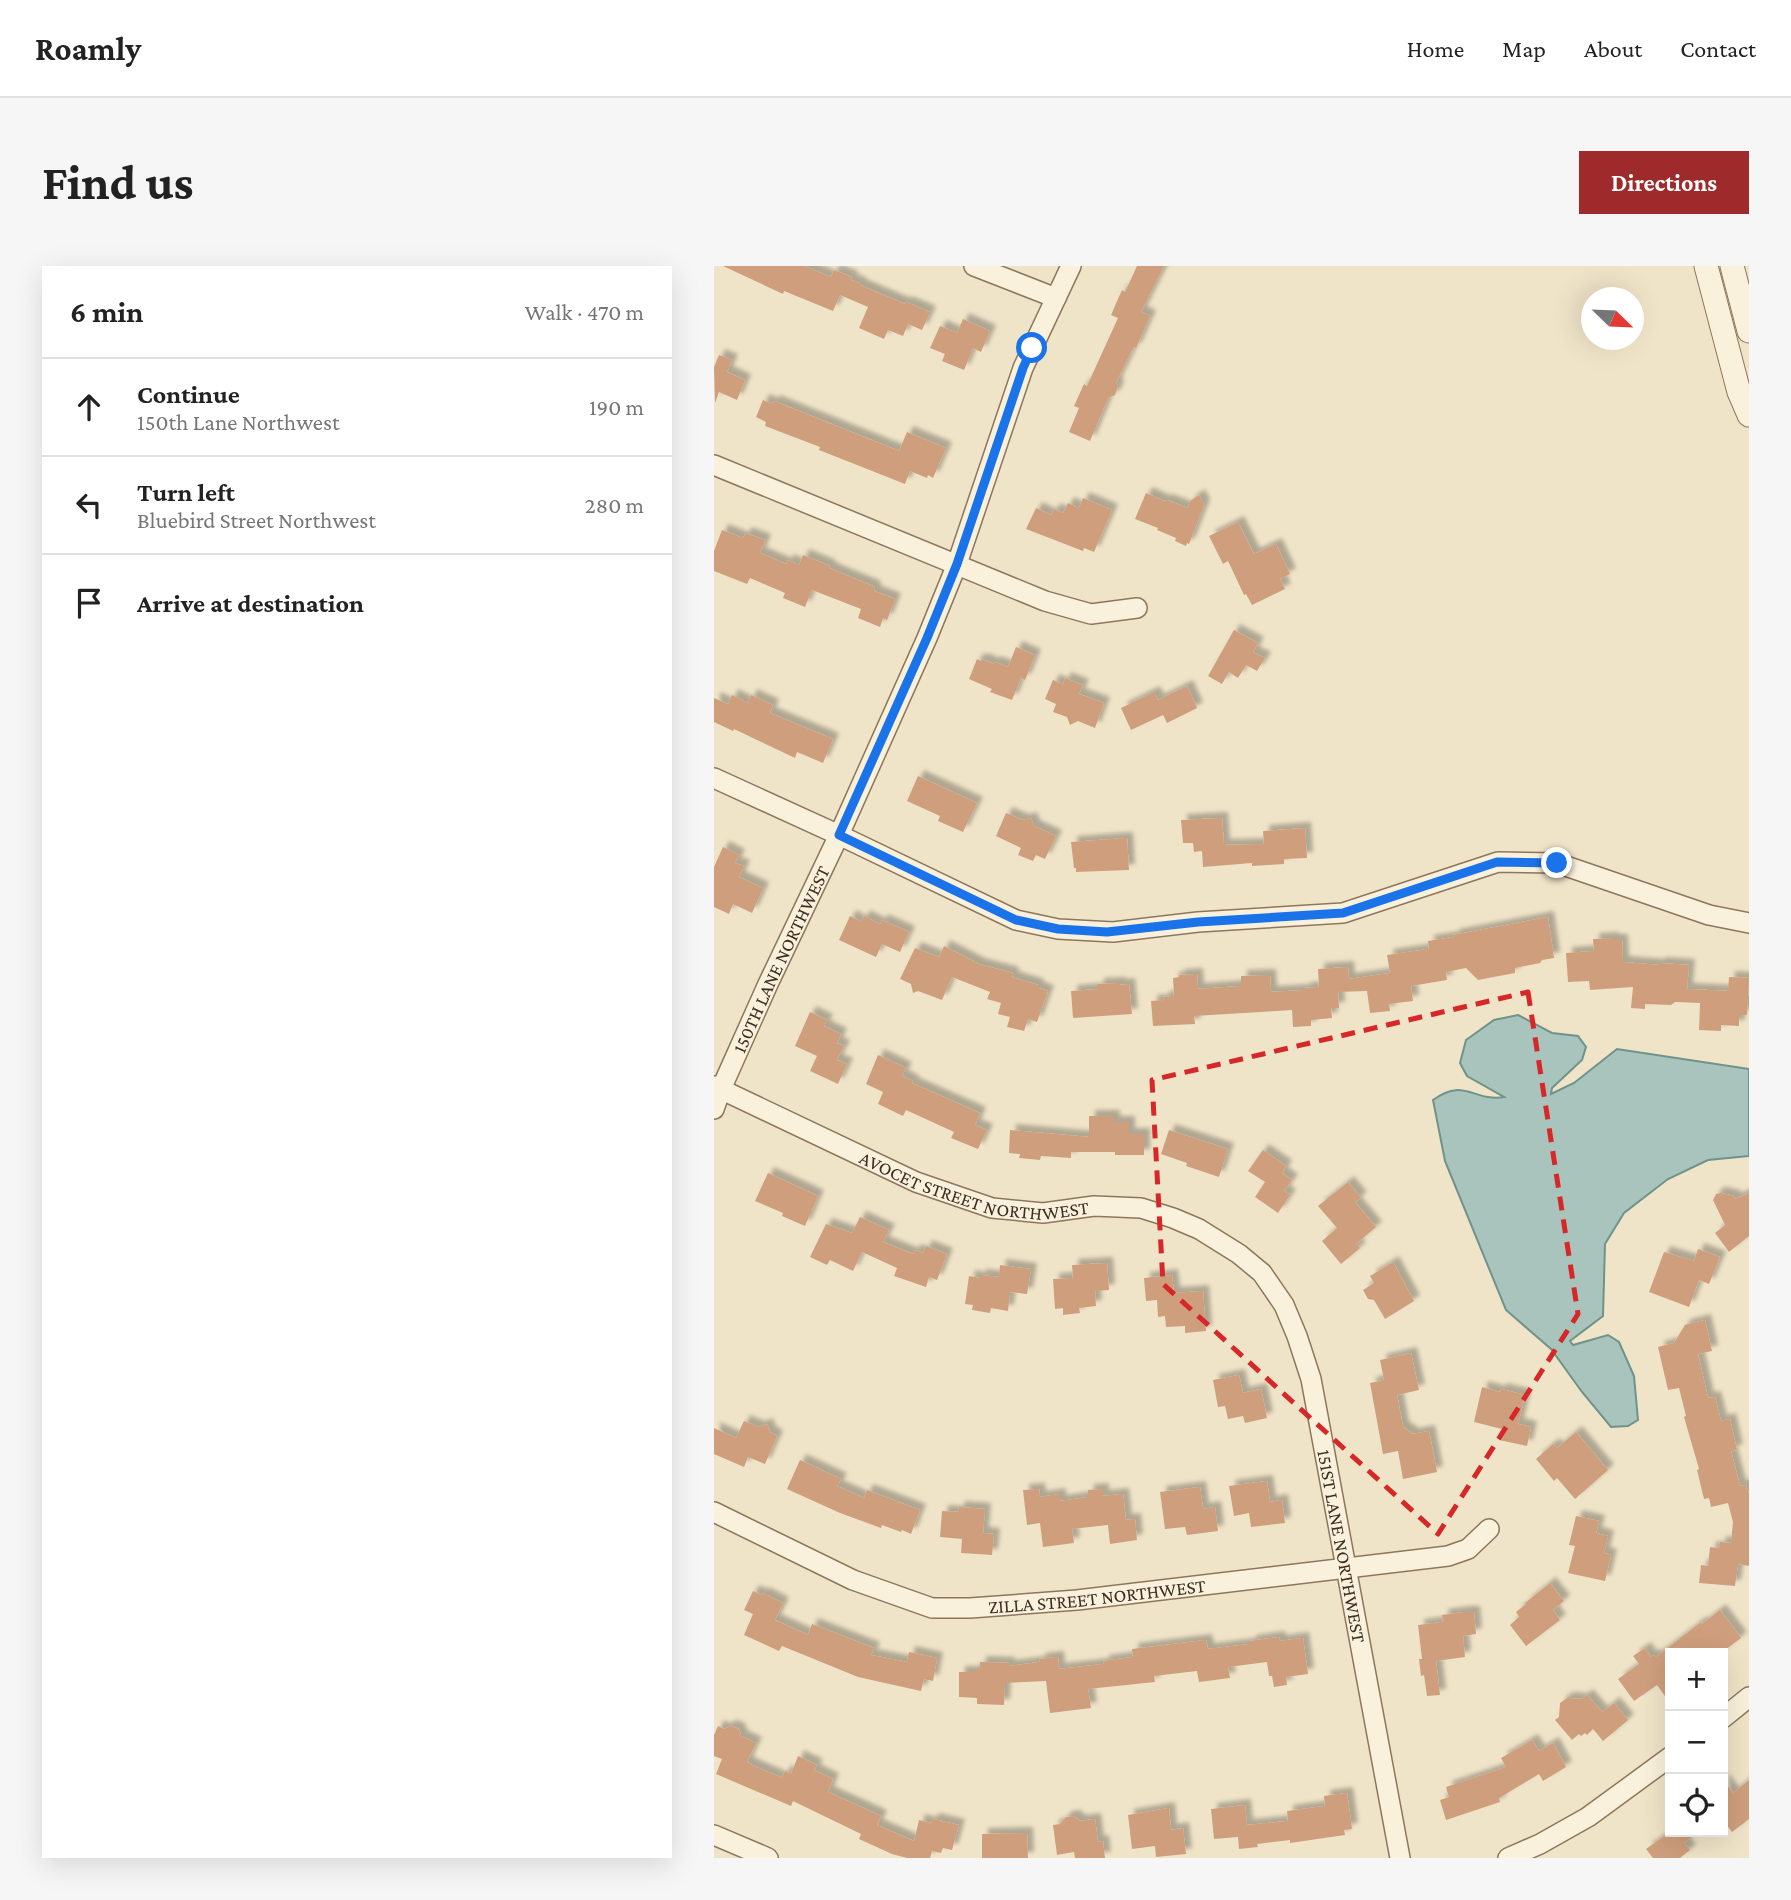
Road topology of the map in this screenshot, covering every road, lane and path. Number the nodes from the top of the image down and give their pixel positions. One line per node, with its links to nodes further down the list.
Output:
1 (974, 266): 5 (street)
2 (1071, 266): 5 (street, 150TH LANE NORTHWEST)
3 (1706, 266): 7 (street)
4 (1732, 266): 6 (street)
5 (1056, 298): 9 (street, 150TH LANE NORTHWEST)
6 (1749, 331)
7 (1749, 415)
8 (714, 465): 9 (street)
9 (957, 564): 10 (street); 12 (street, 150TH LANE NORTHWEST)
10 (1137, 608)
11 (714, 778): 12 (street)
12 (839, 835): 13 (street); 14 (street, 150TH LANE NORTHWEST)
13 (1749, 923)
14 (717, 1088): 15 (street, 150TH LANE NORTHWEST); 16 (street, AVOCET STREET NORTHWEST)
15 (714, 1109)
16 (1239, 1254): 19 (street, 151ST LANE NORTHWEST)
17 (714, 1512): 19 (street, ZILLA STREET NORTHWEST)
18 (1489, 1529): 19 (street, ZILLA STREET NORTHWEST)
19 (1346, 1569): 25 (street, 151ST LANE NORTHWEST)
20 (1749, 1697): 21 (street)
21 (1728, 1714)
22 (1665, 1761): 26 (street)
23 (714, 1835): 24 (street)
24 (768, 1858)
25 (1400, 1858)
26 (1508, 1858)

